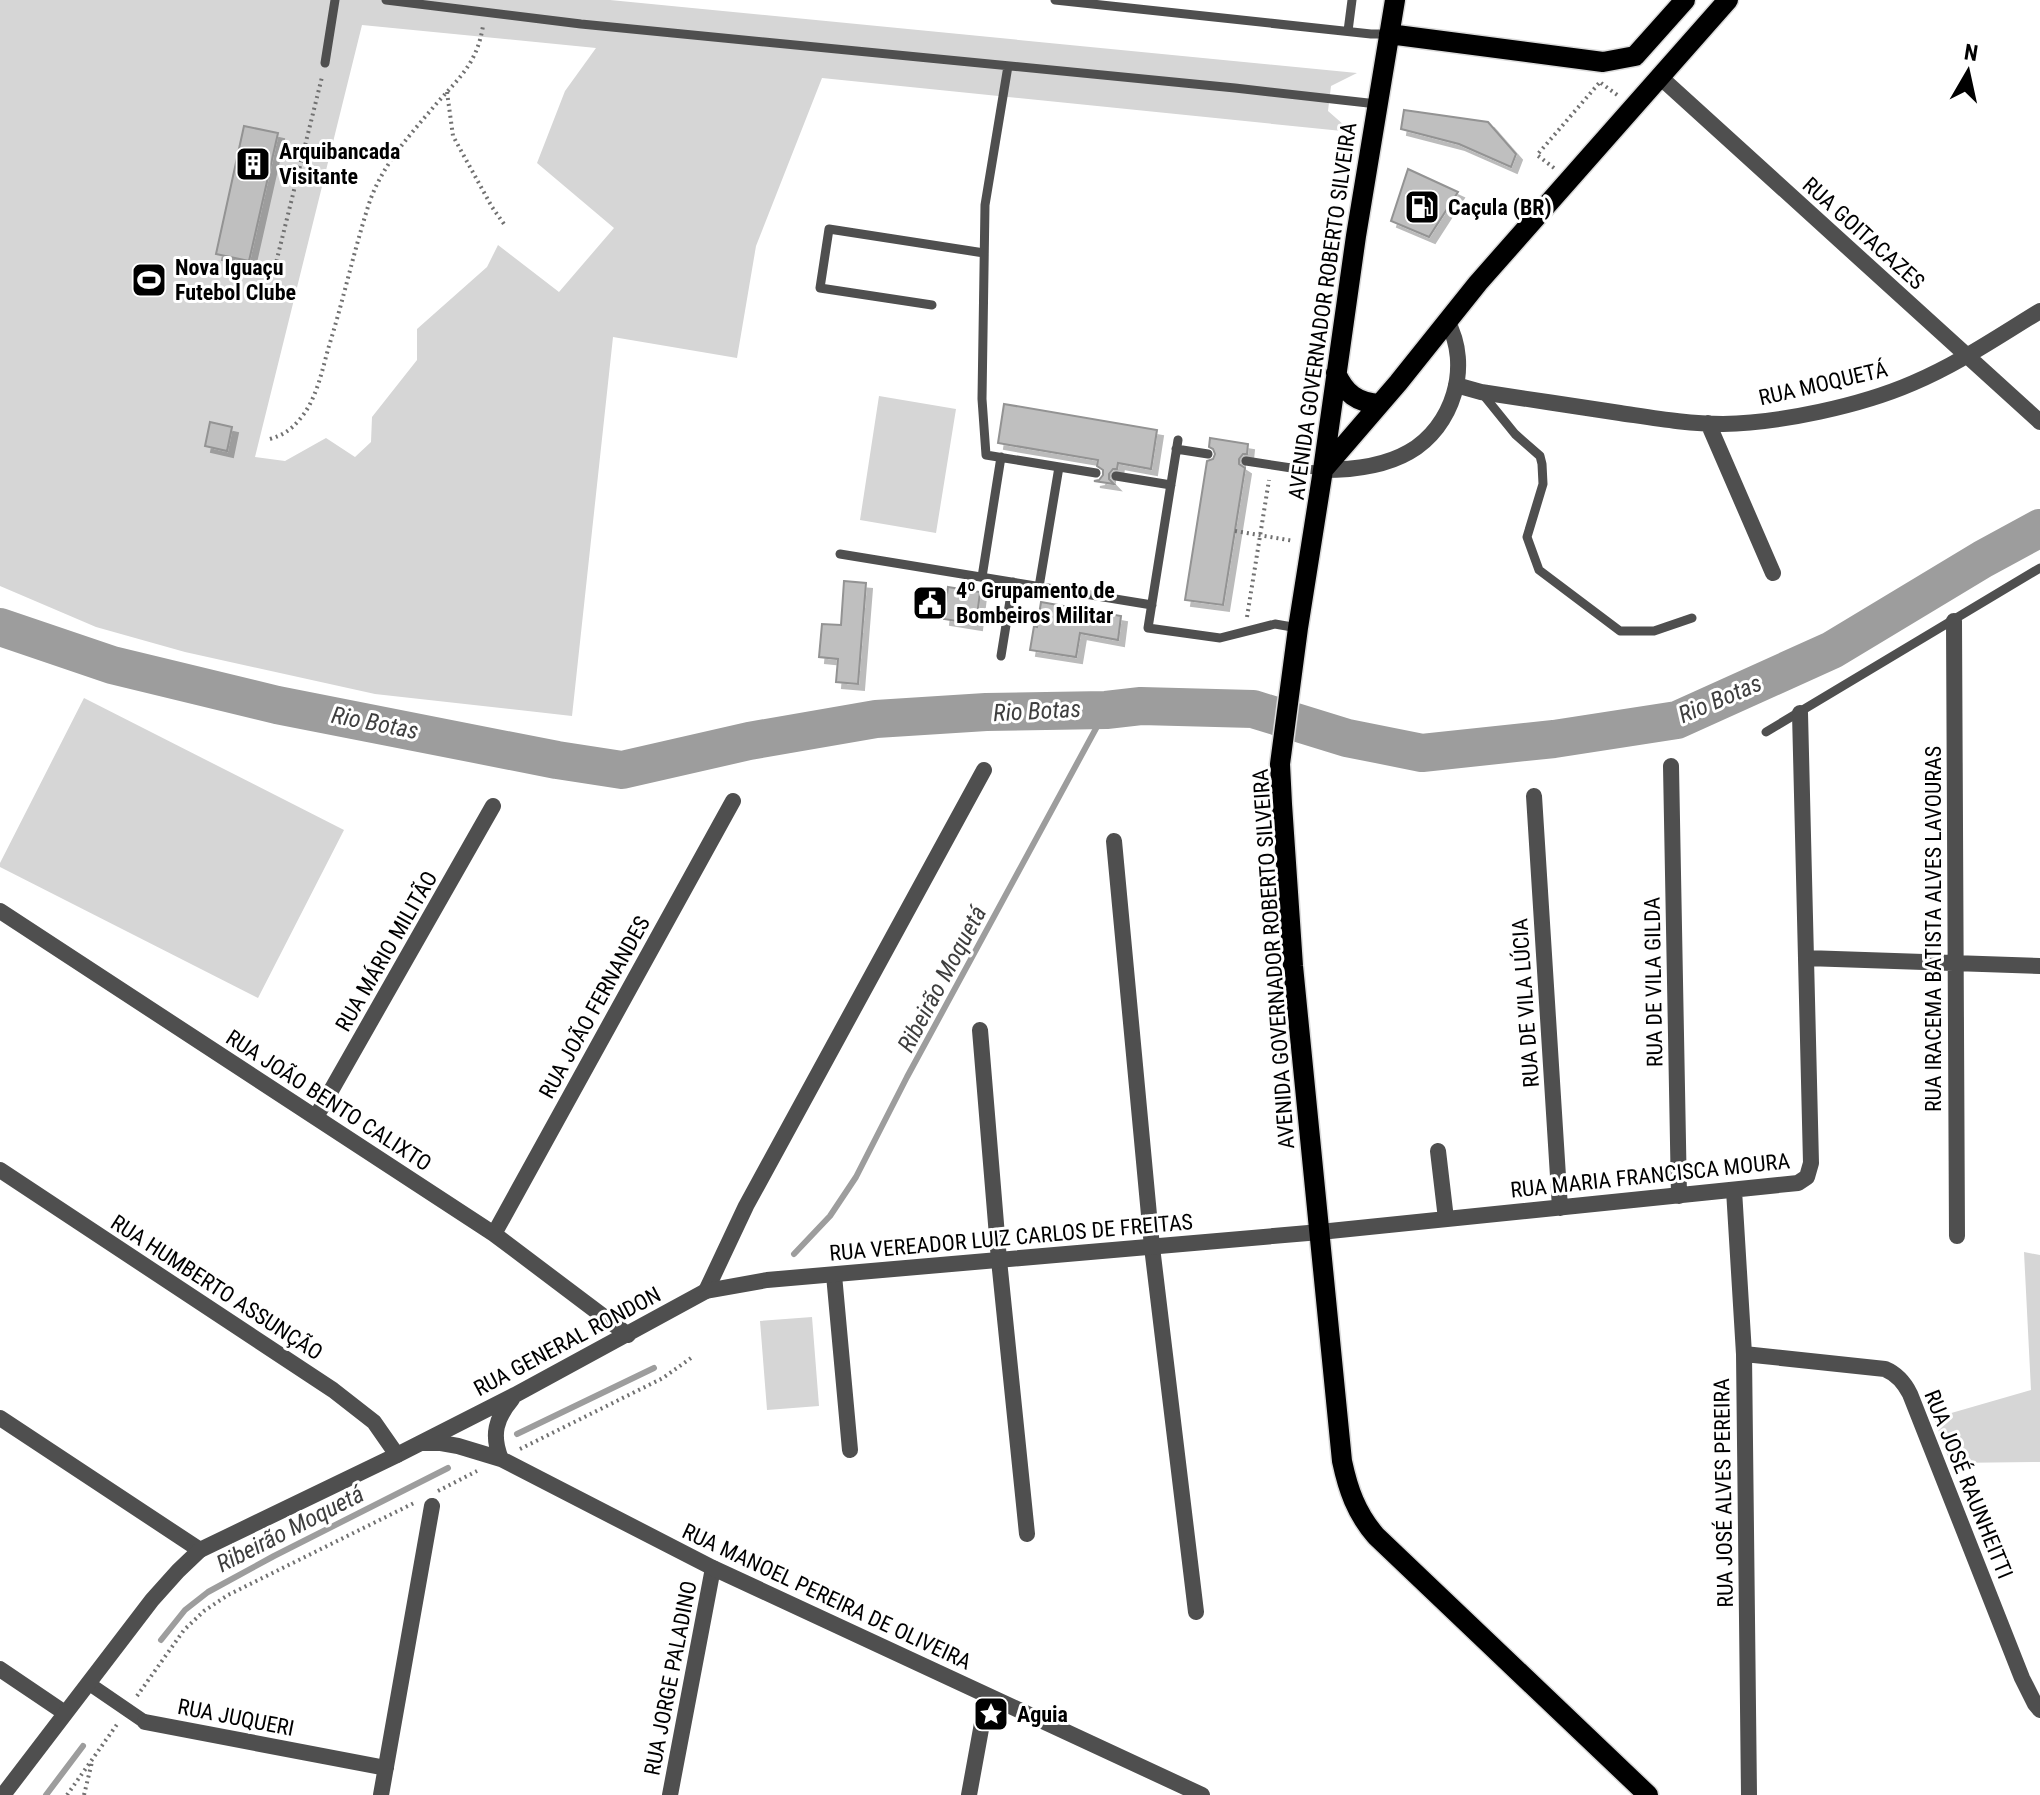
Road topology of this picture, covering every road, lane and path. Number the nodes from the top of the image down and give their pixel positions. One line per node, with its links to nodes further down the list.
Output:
1 (335, 0): 14 (lane)
2 (386, 0): 10 (lane)
3 (1055, 0): 9 (lane)
4 (1121, 0): 9 (lane)
5 (1352, 0): 11 (lane)
6 (1395, 0): 12 (main road, AVENIDA GOVERNADOR ROBERTO SILVEIRA)
7 (1685, 0): 13 (main road)
8 (1728, 0): 16 (main road)
9 (1135, 8): 11 (lane)
10 (485, 12): 15 (lane); 17 (path)
11 (1348, 31): 12 (lane)
12 (1389, 34): 13 (main road); 19 (main road, AVENIDA GOVERNADOR ROBERTO SILVEIRA)
13 (1635, 56): 16 (main road)
14 (325, 63): 23 (path)
15 (1008, 66): 19 (lane); 22 (lane)
16 (1659, 76): 20 (main road); 27 (street, RUA GOITACAZES)
17 (447, 92): 21 (path); 34 (path)
18 (1625, 100): 20 (path)
19 (1378, 104): 28 (main road, AVENIDA GOVERNADOR ROBERTO SILVEIRA)
20 (1568, 179): 26 (main road)
21 (504, 224)
22 (984, 253): 24 (lane); 36 (lane)
23 (275, 267)
24 (932, 305)
25 (2040, 311): 27 (street, RUA MOQUETÁ)
26 (1447, 321): 29 (street); 31 (main road)
27 (1967, 356): 32 (street, RUA GOITACAZES); 33 (street, RUA MOQUETÁ)
28 (1336, 373): 31 (main road); 40 (main road, AVENIDA GOVERNADOR ROBERTO SILVEIRA)
29 (1456, 385): 30 (street, RUA MOQUETÁ); 40 (street)
30 (1481, 392): 33 (street, RUA MOQUETÁ); 54 (lane)
31 (1380, 404): 40 (main road)
32 (2040, 422)
33 (1708, 423): 49 (street)
34 (270, 439)
35 (1208, 454): 43 (lane)
36 (1001, 457): 39 (lane); 50 (lane)
37 (1246, 461): 38 (lane)
38 (1271, 465): 40 (lane); 45 (path)
39 (1059, 467): 41 (lane); 52 (lane)
40 (1323, 470): 46 (main road, AVENIDA GOVERNADOR ROBERTO SILVEIRA)
41 (1096, 473)
42 (1116, 476): 43 (lane)
43 (1171, 485): 53 (lane)
44 (1235, 531): 45 (path)
45 (1260, 535): 46 (path); 57 (path)
46 (1312, 544): 56 (main road, AVENIDA GOVERNADOR ROBERTO SILVEIRA)
47 (840, 554): 50 (lane)
48 (2040, 568): 55 (lane)
49 (1773, 573)
50 (982, 577): 51 (lane)
51 (1013, 582): 52 (lane); 58 (lane)
52 (1039, 587): 53 (lane)
53 (1152, 605): 57 (lane)
54 (1692, 618)
55 (1954, 621): 59 (lane); 69 (street, RUA IRACEMA BATISTA ALVES LAVOURAS)
56 (1298, 628): 57 (lane); 79 (main road, AVENIDA GOVERNADOR ROBERTO SILVEIRA)
57 (1245, 632)
58 (1001, 656)
59 (1800, 713): 60 (lane); 68 (street, RUA MARIA FRANCISCA MOURA)
60 (1766, 732)
61 (1671, 766): 76 (street, RUA DE VILA GILDA)
62 (984, 770): 85 (street)
63 (1534, 796): 77 (street, RUA DE VILA LÚCIA)
64 (733, 801): 80 (street, RUA JOÃO FERNANDES)
65 (493, 806): 72 (street, RUA MÁRIO MILITÃO)
66 (1114, 841): 82 (street)
67 (0, 911): 72 (street, RUA JOÃO BENTO CALIXTO)
68 (1806, 958): 69 (street); 75 (street, RUA MARIA FRANCISCA MOURA)
69 (1955, 963): 70 (street); 81 (street, RUA IRACEMA BATISTA ALVES LAVOURAS)
70 (2040, 966)
71 (980, 1030): 83 (street)
72 (316, 1117): 80 (street, RUA JOÃO BENTO CALIXTO)
73 (1438, 1151): 78 (street)
74 (0, 1170): 93 (street, RUA HUMBERTO ASSUNÇÃO)
75 (1734, 1190): 76 (street, RUA MARIA FRANCISCA MOURA); 87 (street, RUA JOSÉ ALVES PEREIRA)
76 (1679, 1196): 77 (street, RUA MARIA FRANCISCA MOURA)
77 (1560, 1208): 78 (street, RUA MARIA FRANCISCA MOURA)
78 (1446, 1219): 79 (street, RUA MARIA FRANCISCA MOURA)
79 (1320, 1232): 82 (street, RUA VEREADOR LUIZ CARLOS DE FREITAS); 116 (main road, AVENIDA GOVERNADOR ROBERTO SILVEIRA)
80 (494, 1234): 86 (street, RUA JOÃO BENTO CALIXTO)
81 (1957, 1236)
82 (1152, 1247): 83 (street, RUA VEREADOR LUIZ CARLOS DE FREITAS); 99 (street)
83 (999, 1260): 84 (street, RUA VEREADOR LUIZ CARLOS DE FREITAS); 96 (street)
84 (834, 1275): 85 (street, RUA VEREADOR LUIZ CARLOS DE FREITAS); 92 (street)
85 (706, 1291): 86 (street, RUA GENERAL RONDON)
86 (628, 1335): 89 (street, RUA GENERAL RONDON)
87 (1744, 1354): 104 (street, RUA JOSÉ RAUNHEITTI); 117 (street, RUA JOSÉ ALVES PEREIRA)
88 (691, 1358): 94 (path)
89 (515, 1395): 91 (street, RUA GENERAL RONDON); 94 (street)
90 (0, 1418): 97 (street)
91 (419, 1444): 93 (street, RUA GENERAL RONDON); 94 (street, RUA MANOEL PEREIRA DE OLIVEIRA)
92 (850, 1450)
93 (397, 1455): 97 (street, RUA GENERAL RONDON)
94 (501, 1459): 95 (path); 98 (street, RUA MANOEL PEREIRA DE OLIVEIRA)
95 (428, 1500): 103 (path); 108 (street)
96 (1027, 1534)
97 (200, 1550): 101 (street, RUA GENERAL RONDON)
98 (713, 1568): 102 (street, RUA MANOEL PEREIRA DE OLIVEIRA); 113 (street, RUA JORGE PALADINO)
99 (1196, 1612)
100 (0, 1669): 105 (street)
101 (88, 1683): 103 (street, RUA JUQUERI); 105 (street, RUA GENERAL RONDON)
102 (987, 1696): 114 (street); 115 (street, RUA MANOEL PEREIRA DE OLIVEIRA)
103 (127, 1710): 106 (street, RUA JUQUERI); 107 (path)
104 (2040, 1710)
105 (65, 1713): 109 (street, RUA GENERAL RONDON)
106 (145, 1722): 108 (street, RUA JUQUERI)
107 (93, 1758): 110 (path); 111 (path)
108 (386, 1768): 112 (street)
109 (3, 1795)
110 (67, 1795)
111 (84, 1795)
112 (381, 1795)
113 (670, 1795)
114 (969, 1795)
115 (1202, 1795)
116 (1648, 1795)
117 (1749, 1795)

